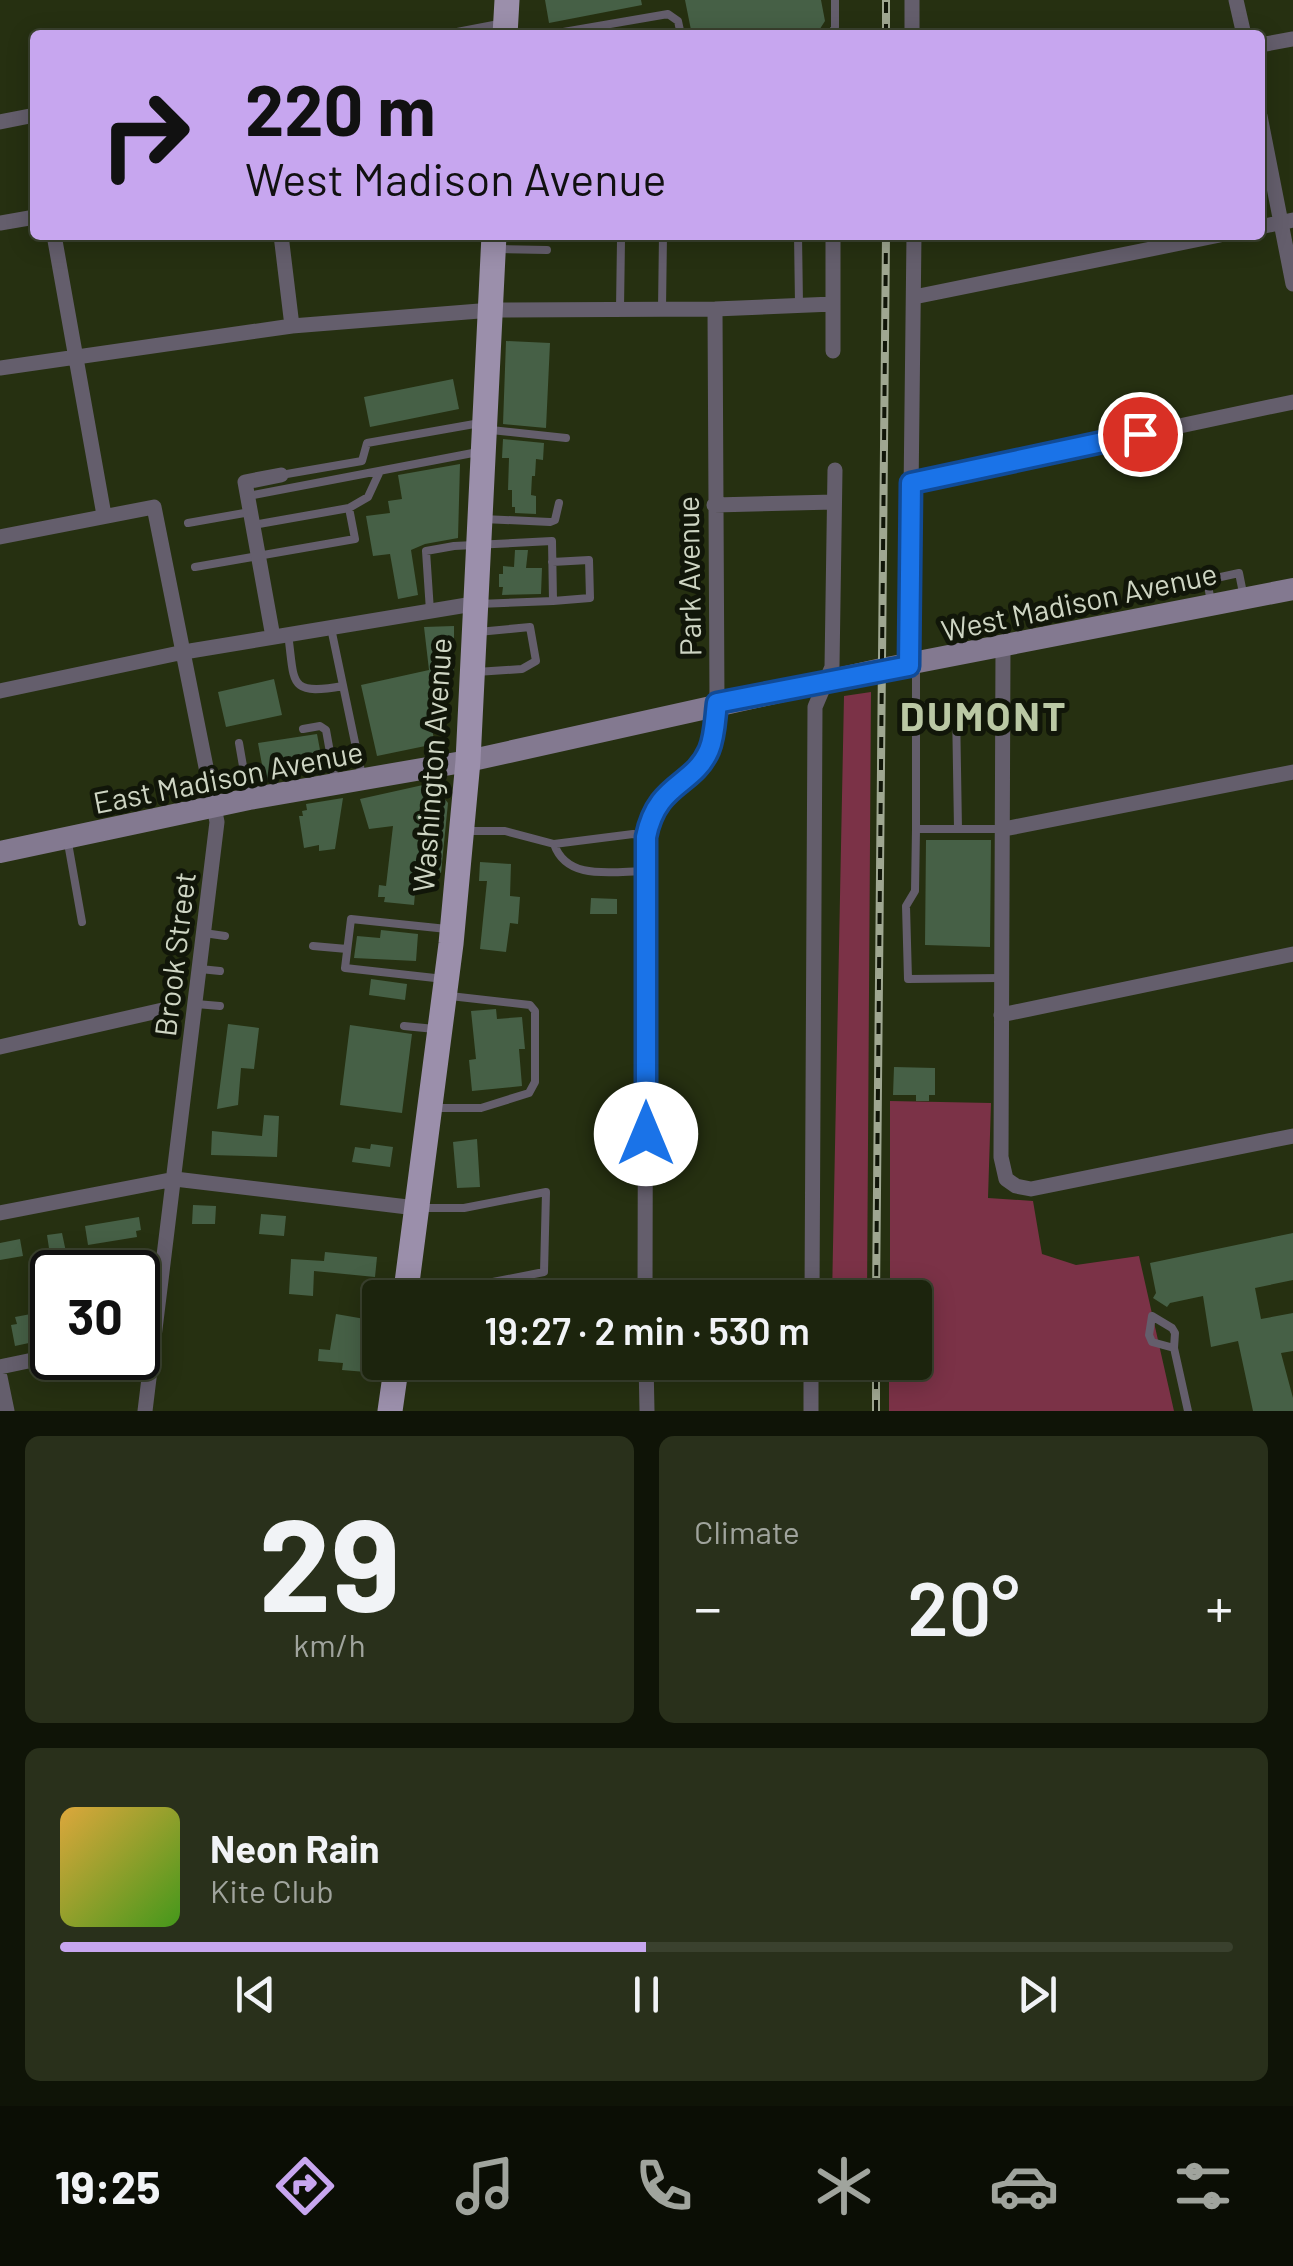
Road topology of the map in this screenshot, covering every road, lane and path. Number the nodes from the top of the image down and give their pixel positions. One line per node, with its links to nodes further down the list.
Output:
1 (835, 0): 8 (lane)
2 (912, 0): 9 (street)
3 (1236, 0): 10 (street)
4 (506, 20): 5 (street)
5 (474, 30)
6 (575, 30): 7 (lane)
7 (680, 30)
8 (833, 30)
9 (912, 30)
10 (1243, 30)
11 (1293, 39): 12 (street)
12 (1265, 44)
13 (30, 116): 14 (street)
14 (0, 122)
15 (1265, 136): 17 (street)
16 (30, 218): 18 (street)
17 (1287, 222): 29 (street)
18 (0, 223)
19 (55, 240): 39 (street)
20 (282, 240): 37 (street)
21 (623, 240): 33 (lane)
22 (665, 240): 34 (lane)
23 (798, 240): 31 (lane)
24 (833, 240): 32 (street)
25 (914, 240): 30 (street)
26 (1195, 240): 30 (street)
27 (494, 242): 28 (lane); 36 (main road, Washington Avenue)
28 (548, 250)
29 (1293, 284)
30 (914, 296): 47 (street)
31 (799, 304): 32 (street); 35 (street)
32 (833, 304): 38 (street)
33 (620, 309): 34 (street); 36 (street)
34 (662, 309): 35 (street)
35 (715, 309): 51 (street, Park Avenue)
36 (492, 310): 37 (street); 42 (main road, Washington Avenue)
37 (292, 326): 39 (street)
38 (833, 351)
39 (74, 356): 40 (street); 53 (street)
40 (0, 368)
41 (1293, 402): 47 (street)
42 (483, 435): 43 (lane); 45 (lane); 46 (lane); 54 (main road, Washington Avenue)
43 (566, 438)
44 (835, 470): 48 (street)
45 (380, 471): 50 (lane); 52 (lane)
46 (281, 476): 50 (street)
47 (911, 483): 70 (street)
48 (834, 502): 51 (street); 72 (street)
49 (558, 503): 54 (lane)
50 (249, 504): 52 (lane); 55 (lane); 58 (street)
51 (714, 505): 75 (street, Park Avenue)
52 (349, 508): 58 (lane)
53 (104, 516): 56 (street); 69 (street, Brook Street)
54 (478, 519): 57 (main road, Washington Avenue)
55 (188, 523)
56 (0, 537)
57 (477, 546): 59 (lane); 63 (main road, Washington Avenue); 64 (lane)
58 (259, 555): 60 (lane); 67 (street)
59 (552, 562): 62 (lane); 62 (lane)
60 (194, 567)
61 (1293, 590): 68 (main road, West Madison Avenue)
62 (553, 601): 63 (lane)
63 (473, 604): 64 (street); 66 (main road, Washington Avenue)
64 (430, 611): 65 (street)
65 (330, 627): 67 (street); 73 (lane)
66 (472, 632): 71 (main road, Washington Avenue); 71 (lane)
67 (280, 635): 69 (street); 73 (lane)
68 (1002, 647): 70 (main road, West Madison Avenue); 85 (street)
69 (184, 652): 74 (street); 84 (street, Brook Street)
70 (913, 665): 72 (main road, West Madison Avenue); 76 (lane)
71 (471, 673): 79 (main road, Washington Avenue)
72 (823, 684): 75 (main road, West Madison Avenue); 121 (street)
73 (343, 686): 81 (lane)
74 (0, 691)
75 (717, 703): 79 (main road, West Madison Avenue); 89 (street, Park Avenue)
76 (916, 706): 86 (lane); 87 (lane)
77 (303, 729): 82 (lane)
78 (239, 742): 83 (lane)
79 (468, 760): 81 (main road, East Madison Avenue); 88 (main road, Washington Avenue)
80 (1293, 772): 85 (street)
81 (363, 780): 82 (main road, East Madison Avenue)
82 (336, 785): 83 (main road, East Madison Avenue)
83 (249, 799): 84 (main road, East Madison Avenue)
84 (214, 806): 90 (main road, East Madison Avenue); 96 (street, Brook Street)
85 (1004, 828): 87 (lane); 103 (street)
86 (916, 829): 87 (lane); 103 (lane)
87 (958, 829)
88 (461, 831): 91 (lane); 95 (main road, Washington Avenue)
89 (646, 837): 91 (lane); 93 (street, Park Avenue)
90 (68, 838): 92 (main road, East Madison Avenue); 94 (lane)
91 (554, 844): 93 (lane)
92 (0, 852)
93 (646, 871): 120 (street, Park Avenue)
94 (82, 922)
95 (452, 930): 99 (lane); 104 (main road, Washington Avenue)
96 (204, 933): 97 (lane); 101 (street, Brook Street)
97 (225, 936)
98 (313, 946): 99 (lane)
99 (348, 948): 104 (lane)
100 (1293, 954): 108 (street)
101 (200, 969): 102 (lane); 105 (street, Brook Street)
102 (220, 971)
103 (1002, 978): 108 (street)
104 (445, 988): 110 (main road, Washington Avenue); 112 (lane)
105 (196, 1004): 106 (lane); 114 (street, Brook Street)
106 (220, 1006)
107 (167, 1009): 111 (street)
108 (1001, 1015): 113 (street)
109 (404, 1026): 110 (lane)
110 (439, 1030): 112 (main road, Washington Avenue)
111 (0, 1047)
112 (429, 1108): 115 (main road, Washington Avenue)
113 (1293, 1136)
114 (175, 1179): 115 (street); 116 (street); 117 (street, Brook Street)
115 (416, 1208): 118 (main road, Washington Avenue); 119 (lane)
116 (0, 1213)
117 (160, 1260)
118 (407, 1280)
119 (503, 1280)
120 (646, 1280)
121 (812, 1280)
122 (1174, 1348): 122 (lane); 135 (lane)
123 (30, 1361): 124 (street)
124 (0, 1367)
125 (0, 1377): 130 (street)
126 (145, 1380): 131 (street, Brook Street)
127 (394, 1380): 132 (main road)
128 (646, 1380): 133 (street)
129 (811, 1380): 134 (street)
130 (6, 1411)
131 (145, 1411)
132 (390, 1411)
133 (646, 1411)
134 (810, 1411)
135 (1188, 1411)

